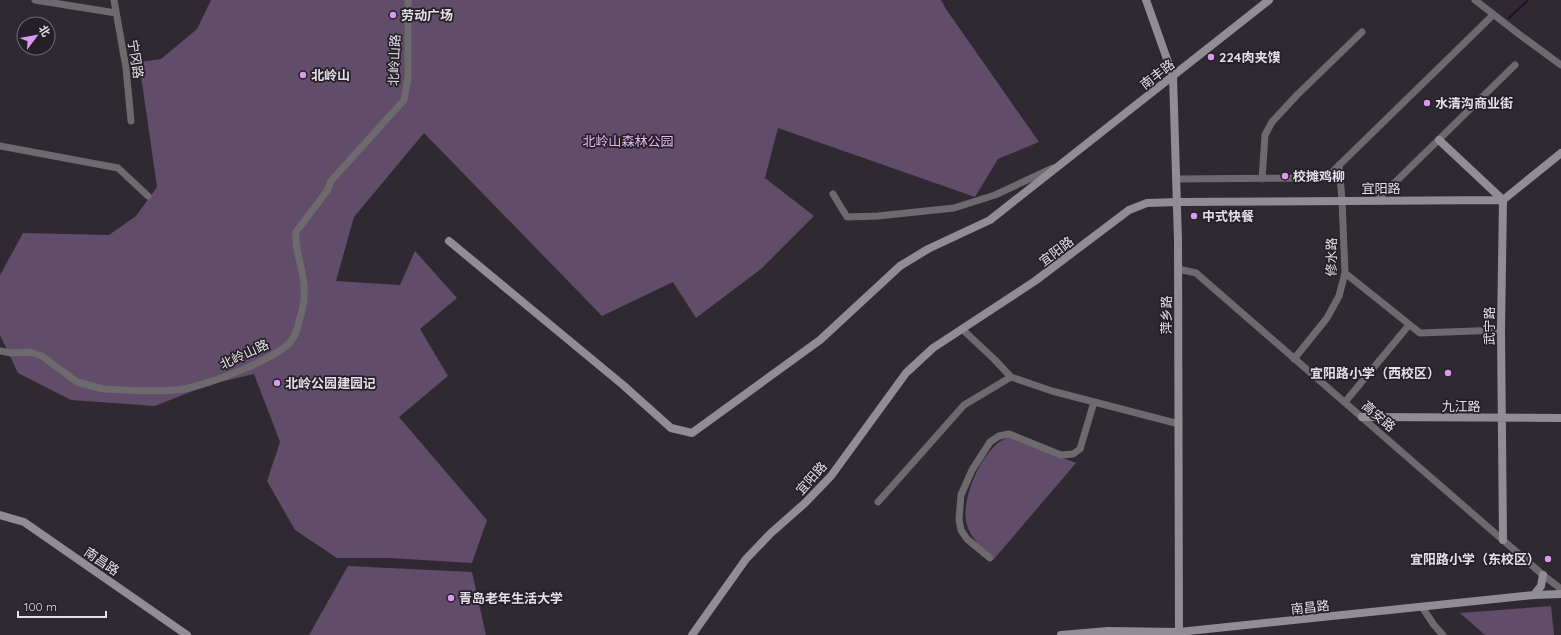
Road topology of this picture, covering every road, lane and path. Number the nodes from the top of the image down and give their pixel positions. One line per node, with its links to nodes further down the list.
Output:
1 (35, 0): 7 (street)
2 (114, 0): 7 (street, 宁冈路)
3 (408, 0): 33 (street, 北岭山路)
4 (1146, 0): 12 (street, 萍乡路)
5 (1269, 0): 12 (street, 南丰路)
6 (1475, 0): 8 (street)
7 (116, 13): 13 (street, 宁冈路)
8 (1493, 15): 11 (street); 17 (street)
9 (1362, 32): 20 (street)
10 (1515, 65): 14 (street)
11 (1561, 65)
12 (1173, 76): 18 (street, 南丰路); 19 (street, 萍乡路)
13 (131, 121)
14 (1439, 140): 24 (street); 25 (street)
15 (0, 146): 22 (street)
16 (1561, 152): 25 (street)
17 (1339, 165): 20 (street); 23 (street, 修水路)
18 (1058, 166): 21 (street); 27 (street, 南丰路)
19 (1176, 179): 20 (street); 26 (street, 萍乡路)
20 (1262, 179)
21 (833, 194)
22 (148, 196)
23 (1342, 200): 24 (street, 宜阳路); 26 (street, 宜阳路); 29 (street, 修水路)
24 (1377, 200): 25 (street, 宜阳路)
25 (1502, 200): 32 (street, 武宁路)
26 (1177, 202): 28 (street, 萍乡路); 31 (street, 宜阳路)
27 (449, 241)
28 (1178, 269): 34 (street, 高安路); 41 (street, 萍乡路)
29 (1344, 272): 30 (street); 34 (street, 修水路)
30 (1410, 325): 32 (street); 37 (street)
31 (962, 329): 35 (street); 53 (street, 宜阳路)
32 (1501, 330): 39 (street, 武宁路)
33 (0, 351)
34 (1294, 359): 37 (street, 高安路)
35 (1011, 377): 36 (street); 42 (street)
36 (1094, 402): 41 (street); 45 (street)
37 (1345, 402): 38 (street, 高安路)
38 (1362, 417): 39 (street, 九江路); 44 (street, 高安路)
39 (1502, 418): 40 (street, 九江路); 44 (street, 武宁路)
40 (1561, 418)
41 (1179, 424): 51 (street, 萍乡路)
42 (878, 502)
43 (0, 514): 52 (street, 南昌路)
44 (1503, 540): 46 (street, 高安路)
45 (990, 558)
46 (1543, 575): 47 (street, 高安路); 49 (street)
47 (1561, 589)
48 (1561, 594): 49 (street, 南昌路)
49 (1534, 595): 50 (street, 南昌路)
50 (1422, 607): 51 (street, 南昌路); 55 (street)
51 (1179, 634): 54 (street, 南昌路)
52 (187, 635)
53 (692, 635)
54 (1062, 635)
55 (1443, 635)

